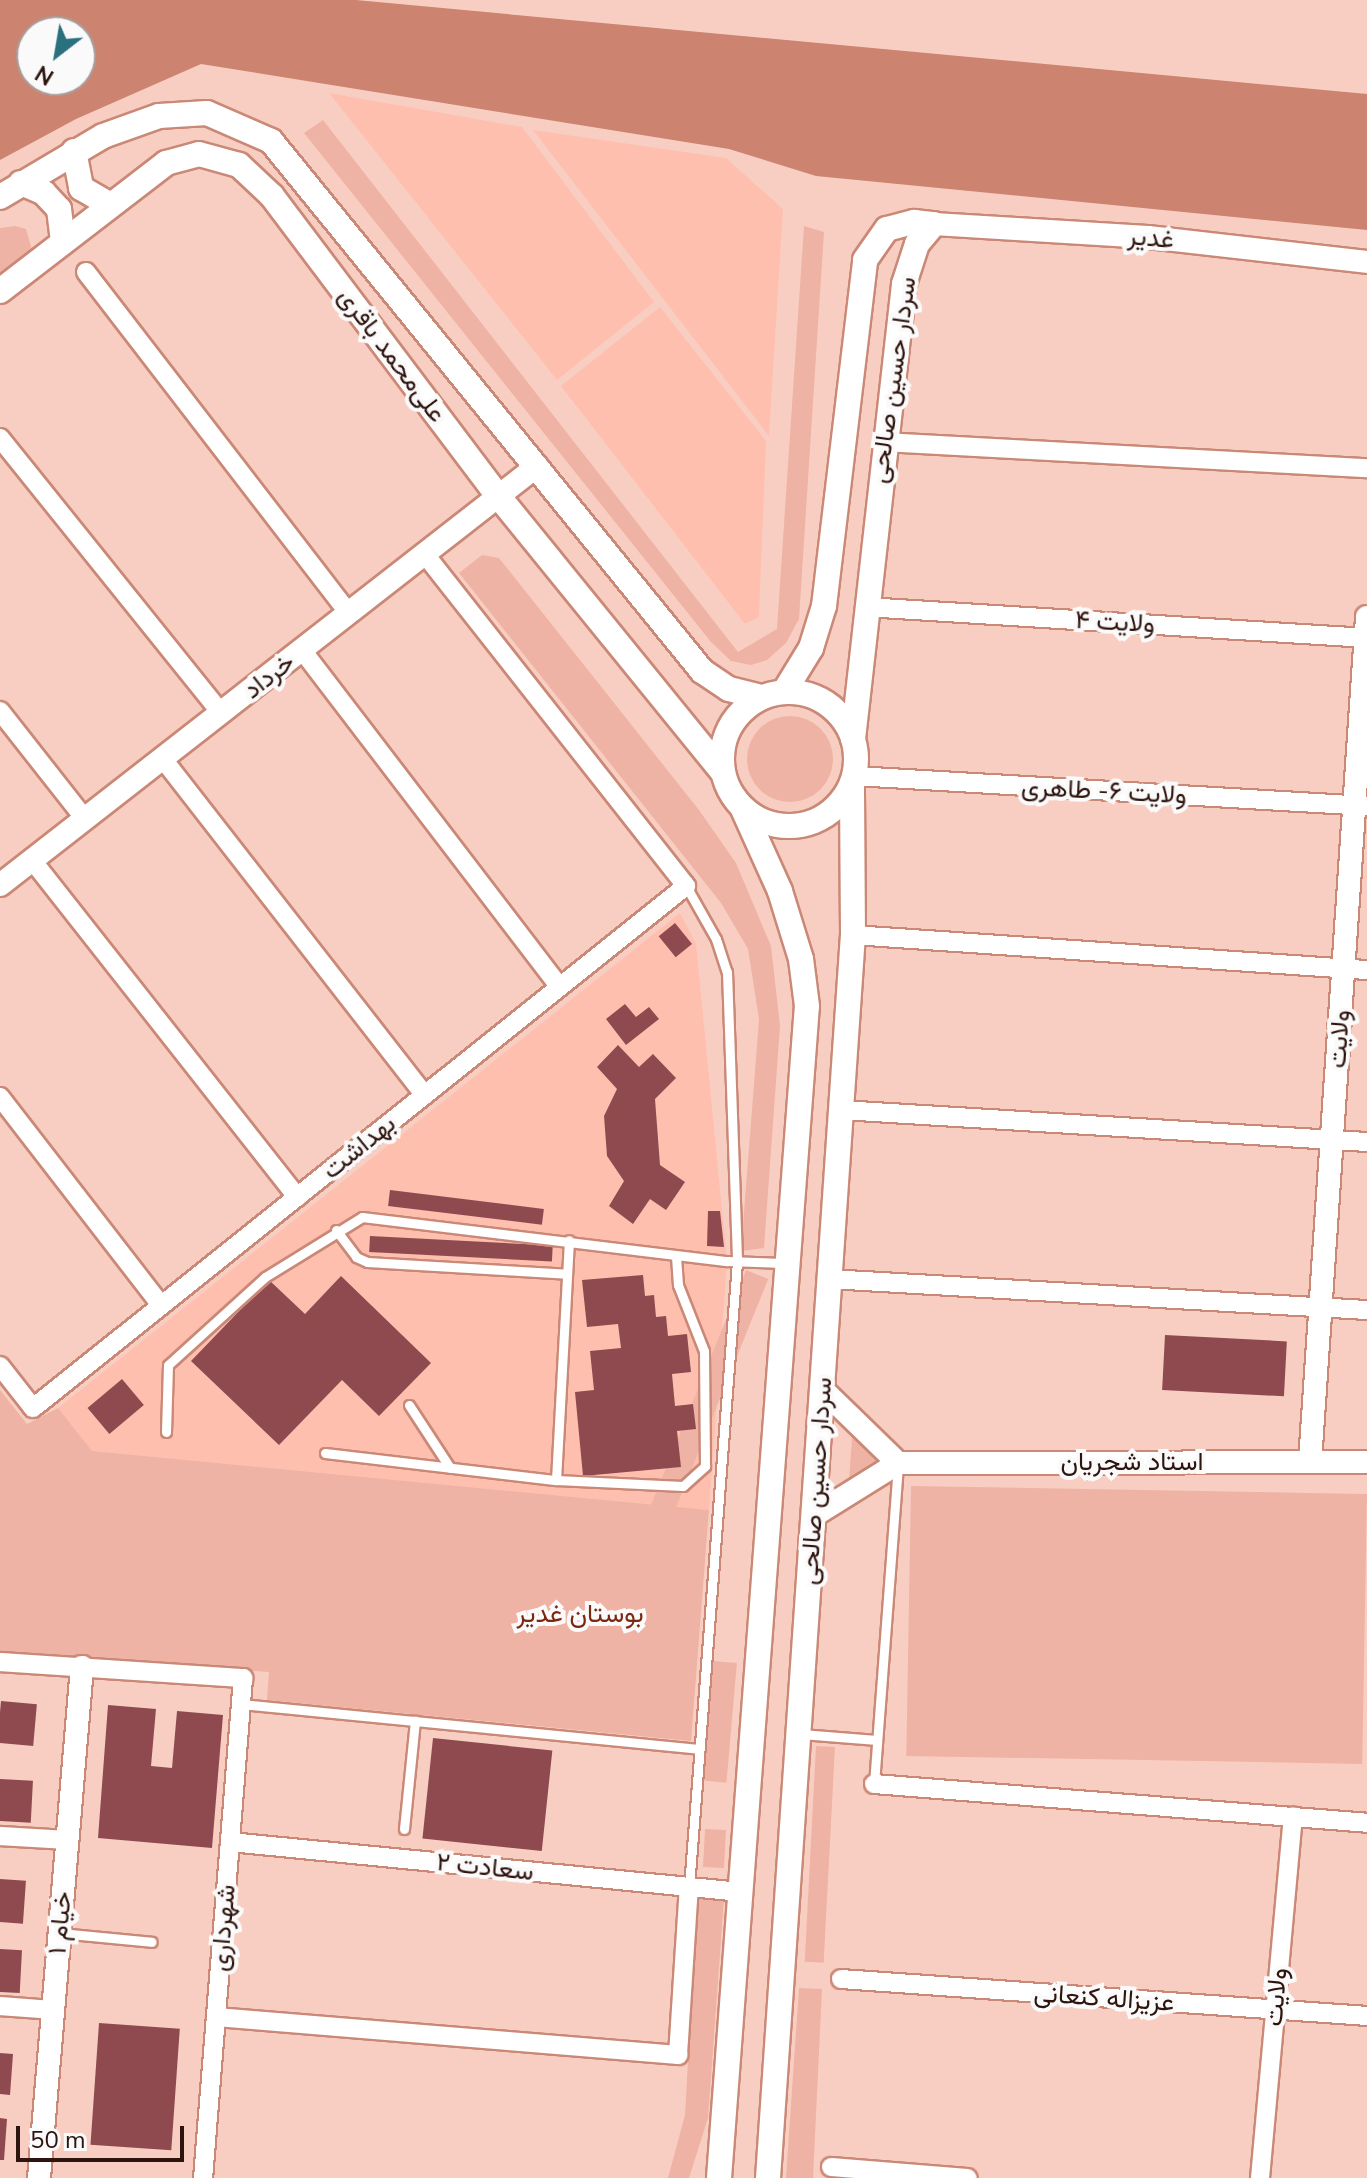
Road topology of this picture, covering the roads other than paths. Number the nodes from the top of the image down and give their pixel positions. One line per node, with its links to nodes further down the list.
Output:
1 (74, 151): 2 (main road, علی‌محمد باقری); 4 (main road); 12 (main road, علی‌محمد باقری)
2 (21, 183): 3 (main road, علی‌محمد باقری); 6 (main road)
3 (0, 197)
4 (111, 205): 6 (main road, علی‌محمد باقری); 14 (main road, علی‌محمد باقری)
5 (934, 224): 7 (street, غدیر); 11 (main road, سردار حسین صالحی); 20 (main road, سردار حسین صالحی)
6 (63, 242): 9 (main road, علی‌محمد باقری)
7 (1367, 262)
8 (86, 272): 17 (street)
9 (0, 291)
10 (0, 438): 22 (street)
11 (883, 442): 13 (street); 16 (main road, سردار حسین صالحی)
12 (537, 466): 14 (street, خرداد); 20 (main road, علی‌محمد باقری)
13 (1367, 468)
14 (499, 497): 15 (street, خرداد); 25 (main road, علی‌محمد باقری)
15 (425, 554): 17 (street, خرداد); 32 (street)
16 (865, 607): 18 (street, ولایت ۴); 23 (main road, سردار حسین صالحی)
17 (349, 613): 19 (street, خرداد)
18 (1367, 631): 27 (street, ولایت)
19 (302, 650): 22 (street, خرداد); 36 (street)
20 (773, 695): 23 (main road); 25 (main road)
21 (0, 711): 29 (street)
22 (221, 713): 24 (street, خرداد)
23 (853, 739): 26 (main road)
24 (163, 759): 29 (street, خرداد); 37 (street)
25 (722, 771): 28 (main road)
26 (854, 780): 27 (street, ولایت ۶- طاهری); 28 (main road); 33 (main road, سردار حسین صالحی)
27 (1361, 806): 34 (street, ولایت)
28 (743, 809): 47 (main road, سردار حسین صالحی)
29 (85, 819): 30 (street, خرداد)
30 (32, 860): 31 (street, خرداد); 42 (street)
31 (0, 885)
32 (686, 886): 36 (street, بهداشت); 46 (lane)
33 (853, 935): 34 (street); 39 (main road, سردار حسین صالحی)
34 (1343, 968): 35 (street); 40 (street, ولایت)
35 (1367, 970)
36 (560, 987): 37 (street, بهداشت)
37 (425, 1095): 42 (street, بهداشت)
38 (0, 1097): 50 (street)
39 (841, 1110): 40 (street); 49 (main road, سردار حسین صالحی)
40 (1332, 1140): 41 (street); 51 (street, ولایت)
41 (1367, 1142)
42 (297, 1197): 50 (street, بهداشت)
43 (336, 1230): 44 (lane); 48 (lane); 56 (lane)
44 (569, 1240): 45 (lane); 48 (lane)
45 (676, 1255): 46 (lane); 62 (lane)
46 (737, 1262): 47 (lane); 70 (lane)
47 (788, 1263): 79 (main road, سردار حسین صالحی)
48 (567, 1274): 62 (lane)
49 (829, 1279): 51 (street); 54 (main road, سردار حسین صالحی)
50 (161, 1305): 53 (street, بهداشت)
51 (1321, 1306): 52 (street); 58 (street, ولایت)
52 (1367, 1310)
53 (0, 1366)
54 (822, 1389): 60 (street); 63 (main road, سردار حسین صالحی)
55 (409, 1405): 61 (lane)
56 (166, 1432)
57 (325, 1453): 61 (lane)
58 (1310, 1462): 59 (street, استاد شجریان); 60 (street, استاد شجریان)
59 (1367, 1462)
60 (898, 1463): 63 (street); 69 (lane)
61 (450, 1468): 62 (lane)
62 (556, 1480)
63 (813, 1516): 68 (main road, سردار حسین صالحی)
64 (0, 1662): 65 (street)
65 (82, 1667): 66 (street, شهرداری); 76 (street, خیام ۱)
66 (241, 1704): 67 (lane); 77 (street, شهرداری)
67 (415, 1721): 70 (lane); 74 (lane)
68 (798, 1734): 69 (lane); 92 (main road, سردار حسین صالحی)
69 (877, 1740): 71 (lane)
70 (699, 1749): 78 (lane)
71 (874, 1784): 72 (street)
72 (1293, 1817): 73 (street); 85 (street, ولایت)
73 (1367, 1823)
74 (404, 1829)
75 (0, 1836): 76 (street)
76 (67, 1840): 80 (street, خیام ۱)
77 (230, 1842): 78 (street, سعادت ۲); 87 (street, شهرداری)
78 (689, 1887): 79 (street, سعادت ۲); 87 (street)
79 (741, 1892): 89 (main road, سردار حسین صالحی)
80 (59, 1933): 81 (lane); 84 (street, خیام ۱)
81 (152, 1942)
82 (841, 1979): 85 (street, عزیزاله کنعانی)
83 (0, 2006): 84 (street)
84 (53, 2010): 90 (street, خیام ۱)
85 (1275, 2010): 86 (street, عزیزاله کنعانی); 94 (street, ولایت)
86 (1367, 2016)
87 (216, 2017): 91 (street, شهرداری)
88 (831, 2167): 93 (street)
89 (721, 2175)
90 (39, 2178)
91 (203, 2178)
92 (768, 2178)
93 (968, 2178)
94 (1260, 2178)

